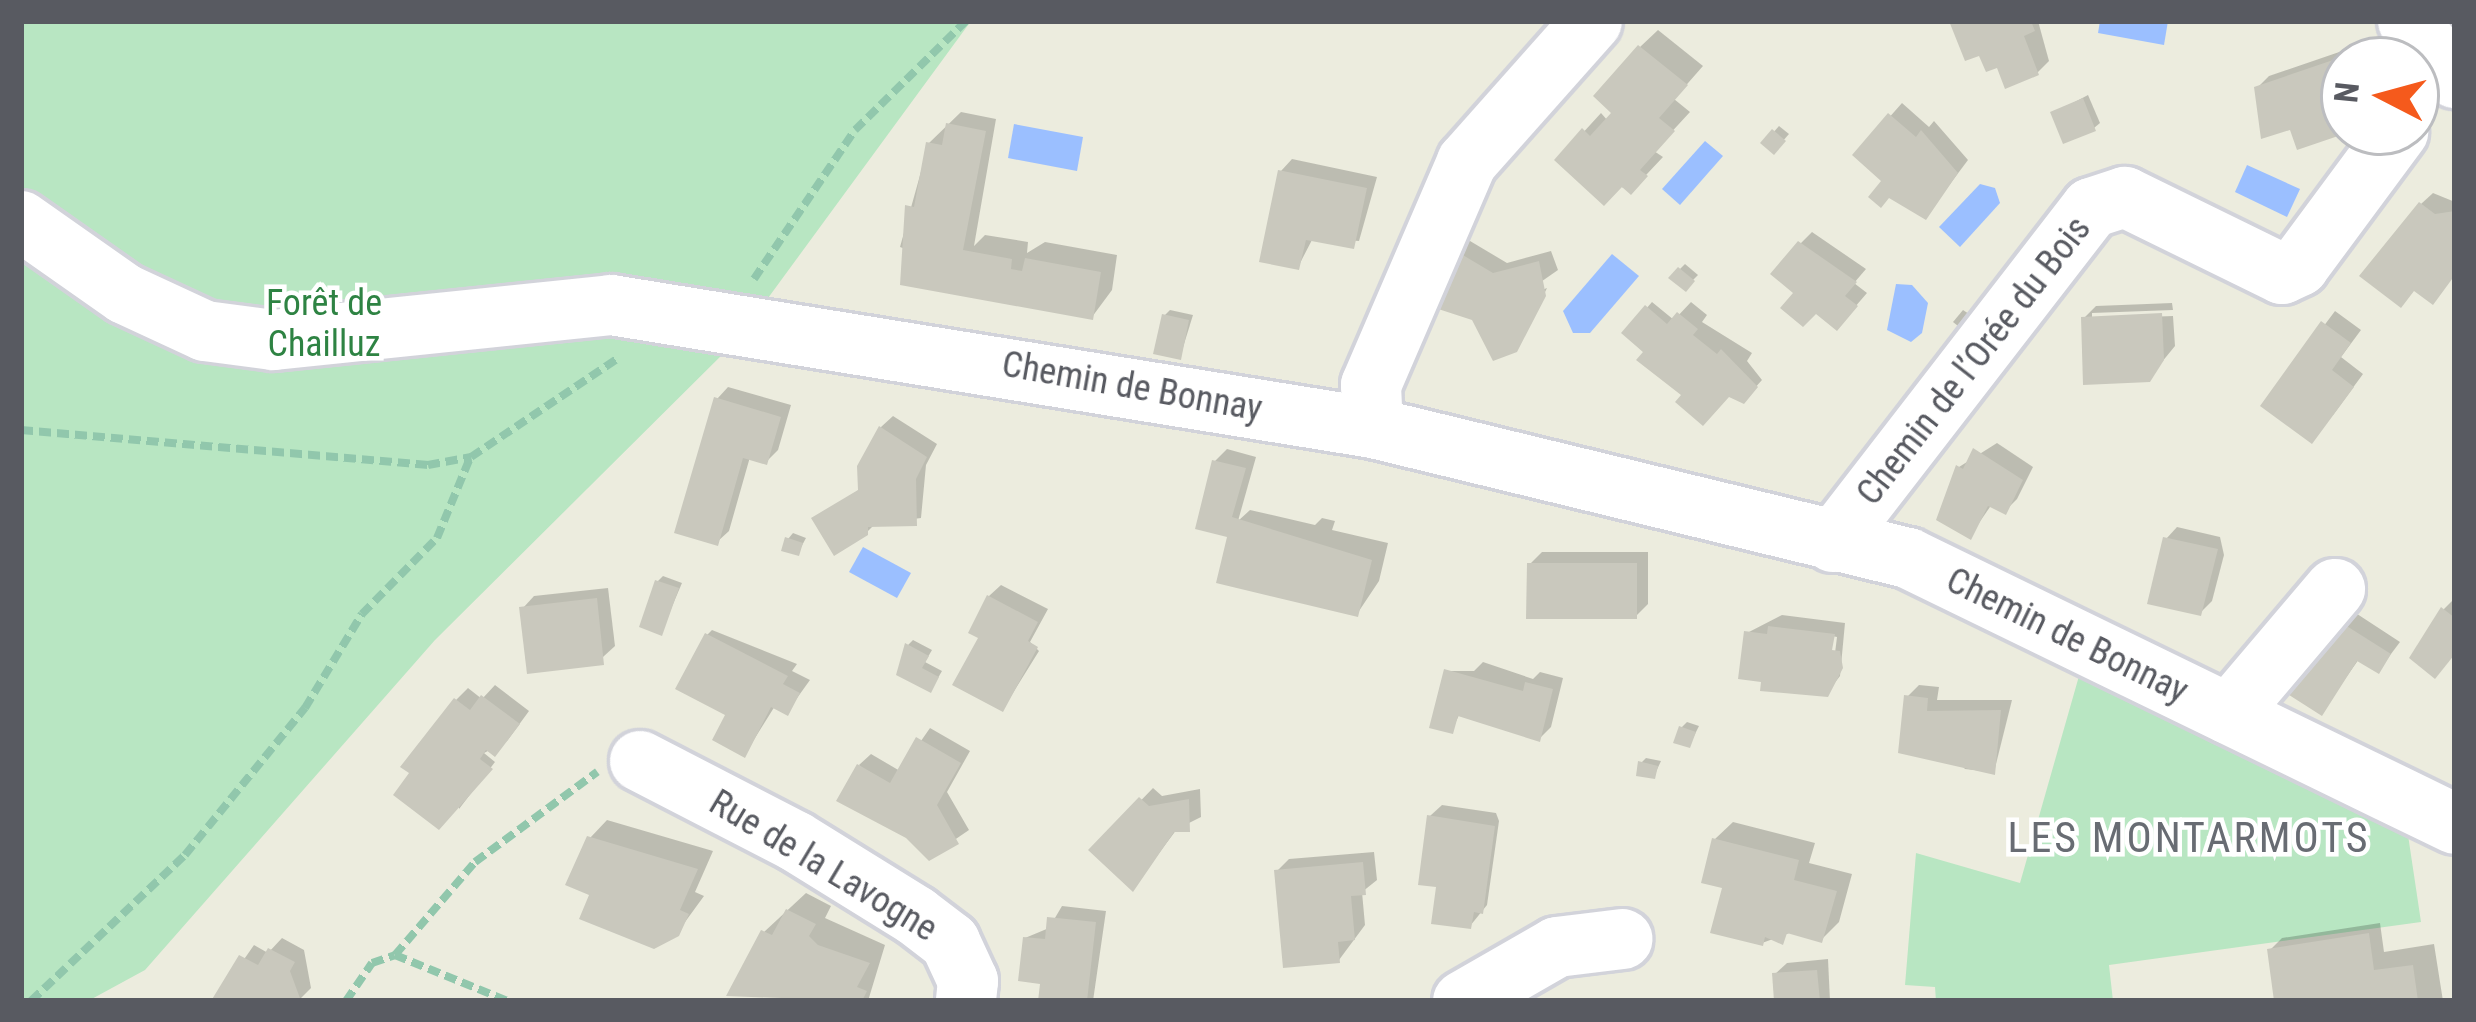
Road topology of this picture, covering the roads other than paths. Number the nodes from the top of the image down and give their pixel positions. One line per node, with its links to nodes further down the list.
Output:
1 (1580, 24): 4 (street)
2 (2380, 156): 5 (street, Chemin de l’Orée du Bois)
3 (21, 220): 4 (street, Chemin de Bonnay)
4 (1372, 428): 5 (street, Chemin de Bonnay)
5 (1833, 542): 7 (street, Chemin de Bonnay)
6 (2335, 589): 7 (street, Chemin de Bonnay)
7 (2229, 714): 9 (street, Chemin de Bonnay)
8 (640, 761): 11 (street, Rue de la Lavogne)
9 (2455, 824)
10 (1623, 939): 12 (street)
11 (966, 1001)
12 (1462, 1001)

